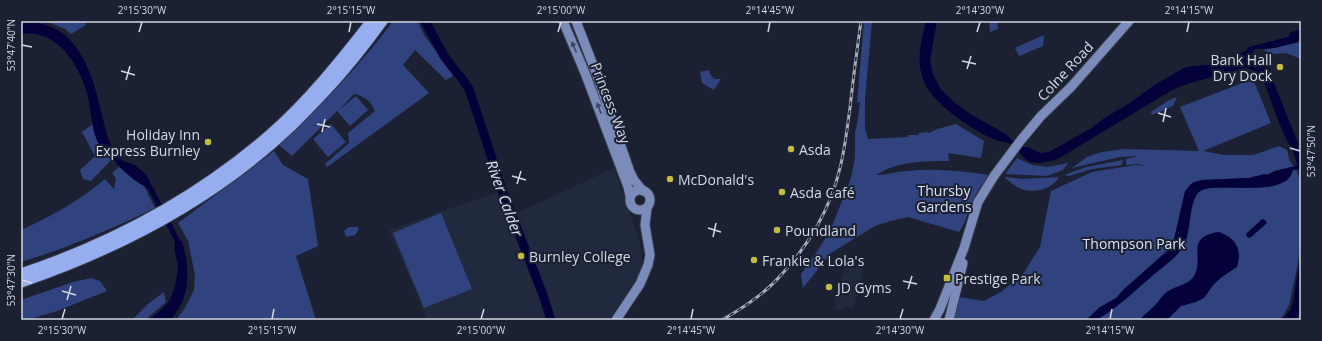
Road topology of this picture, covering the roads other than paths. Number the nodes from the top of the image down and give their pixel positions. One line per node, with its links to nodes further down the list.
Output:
1 (372, 21): 12 (highway)
2 (382, 21): 13 (highway)
3 (563, 21): 7 (main road, Princess Way, one-way to 3)
4 (576, 21): 6 (main road, Princess Way)
5 (1129, 21): 11 (main road, Colne Road)
6 (642, 191): 7 (main road); 8 (main road)
7 (630, 196): 9 (main road)
8 (647, 208): 9 (main road); 10 (main road)
9 (636, 210): 10 (main road)
10 (645, 225): 21 (main road)
11 (964, 248): 14 (main road); 20 (main road)
12 (85, 249): 15 (highway); 16 (highway)
13 (106, 249): 17 (highway); 18 (highway)
14 (963, 258): 19 (main road); 20 (main road)
15 (21, 268)
16 (21, 274)
17 (21, 282)
18 (21, 287)
19 (950, 316)
20 (938, 318)
21 (616, 320)

